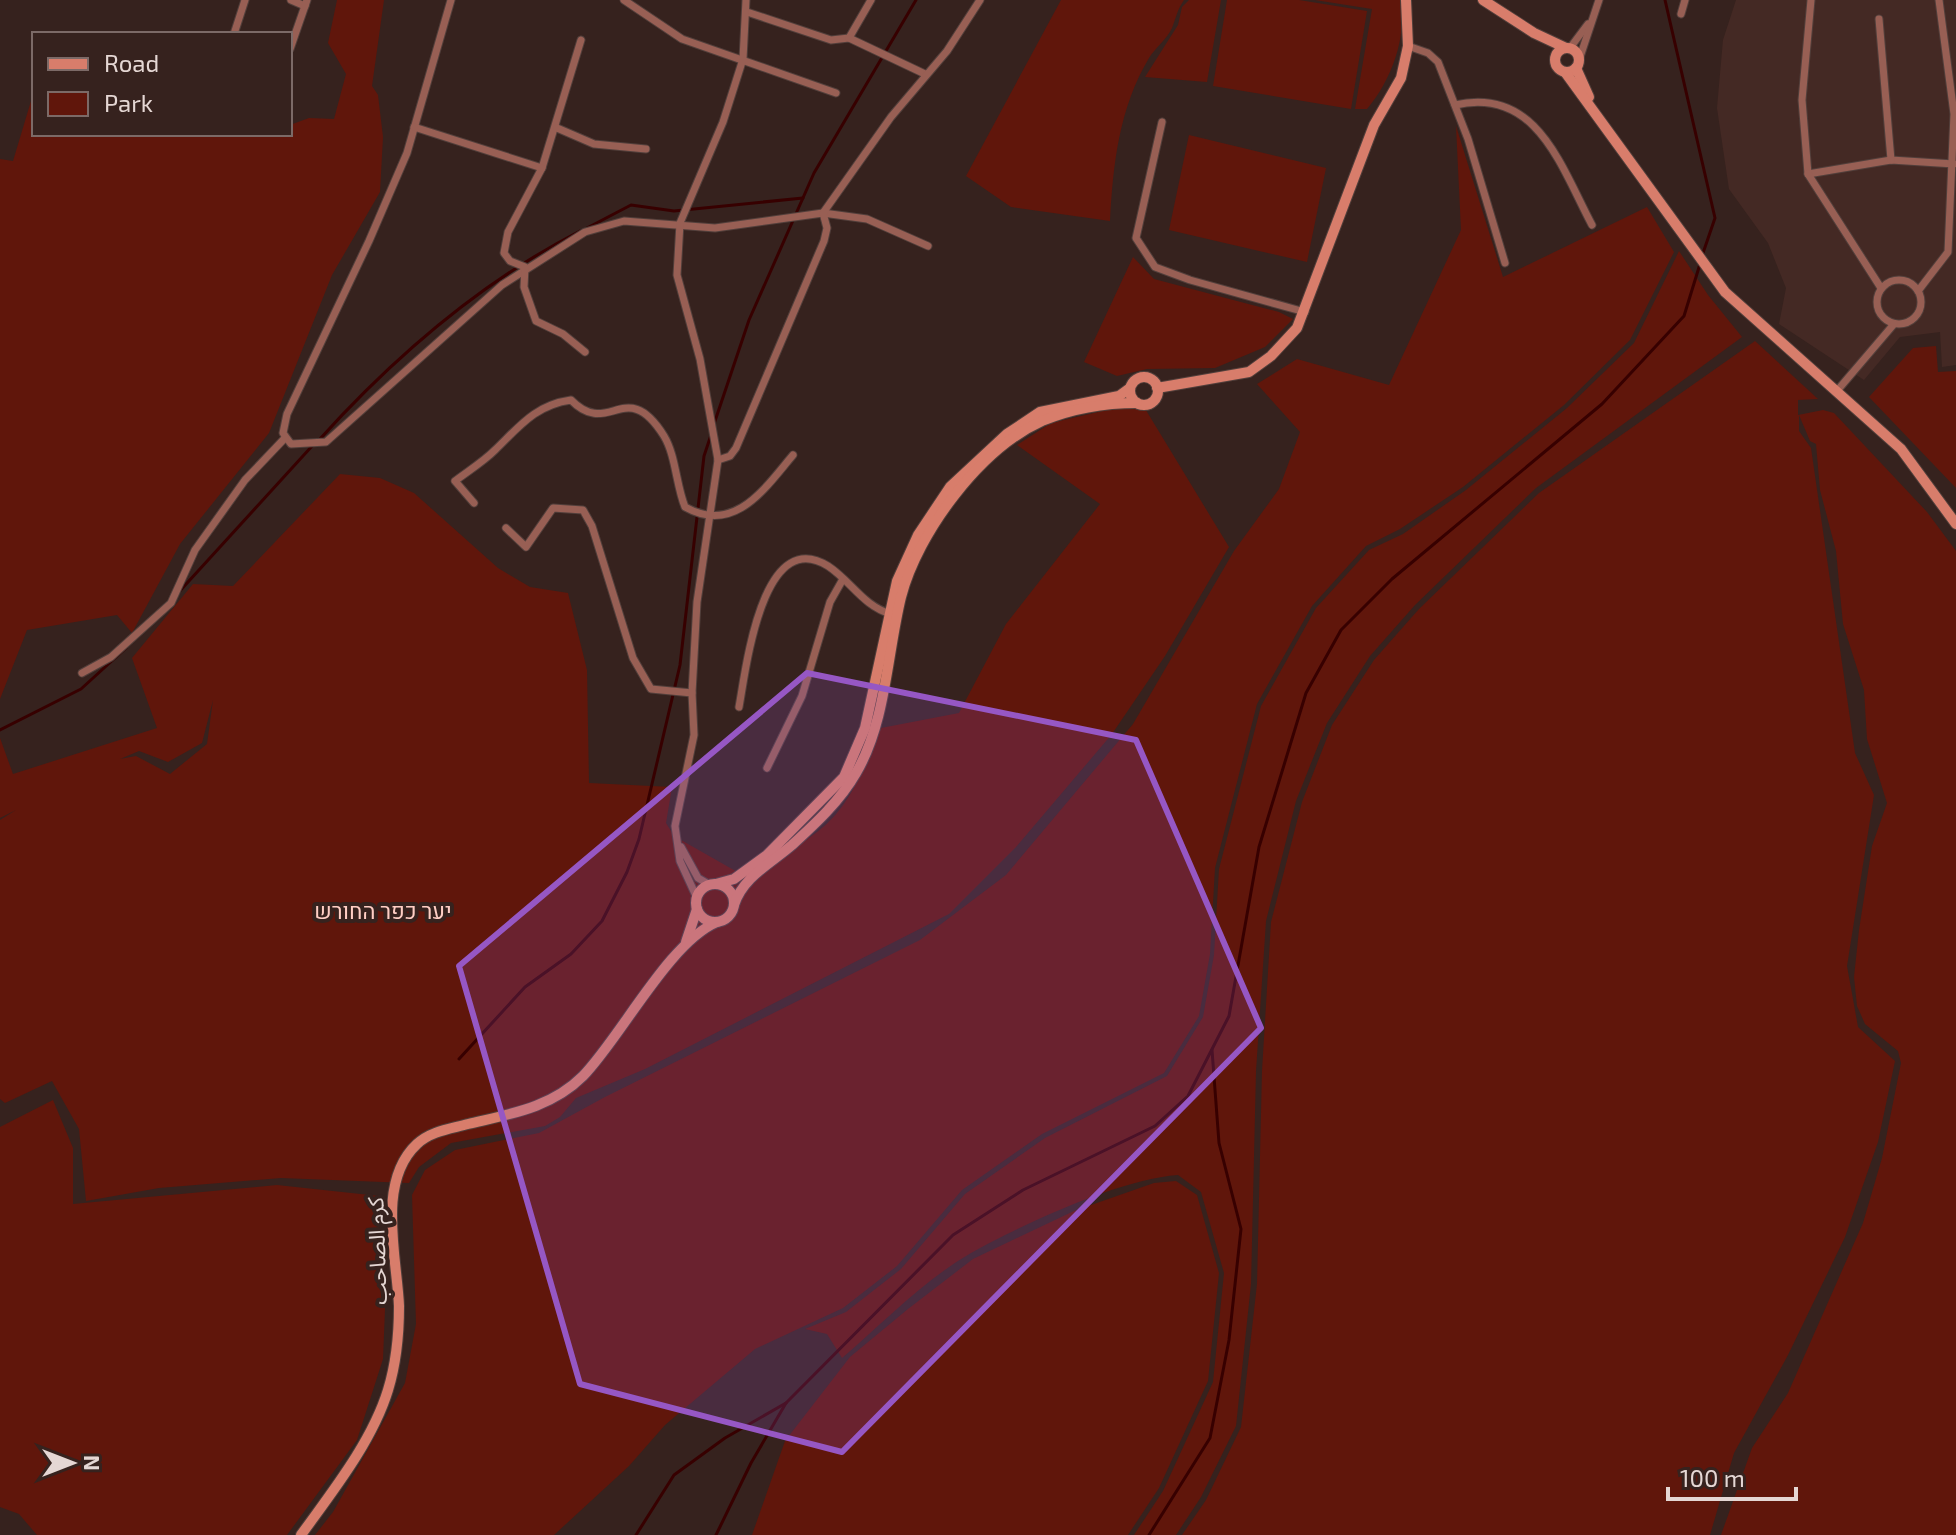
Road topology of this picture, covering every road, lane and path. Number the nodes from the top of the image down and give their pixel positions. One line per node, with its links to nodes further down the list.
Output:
1 (245, 0): 19 (street)
2 (291, 0): 13 (street)
3 (451, 0): 35 (street)
4 (624, 0): 26 (street)
5 (746, 0): 15 (street)
6 (871, 0): 21 (street)
7 (980, 0): 30 (street)
8 (1483, 0): 20 (street)
9 (1599, 0): 17 (street)
10 (1685, 0): 16 (street)
11 (1811, 0): 41 (street)
12 (1939, 0): 39 (street)
13 (306, 3): 23 (street)
14 (1408, 4): 24 (street)
15 (747, 12): 21 (street); 26 (street)
16 (1681, 14)
17 (1592, 19): 25 (street); 28 (street)
18 (1879, 19): 38 (street)
19 (235, 32)
20 (1534, 33): 25 (street); 27 (street)
21 (849, 38): 30 (street)
22 (581, 40): 36 (street)
23 (292, 43)
24 (1408, 46): 32 (street); 51 (street)
25 (1568, 48): 27 (street); 28 (street)
26 (743, 59): 31 (street); 44 (street)
27 (1555, 61): 29 (street)
28 (1578, 64): 29 (street); 33 (street)
29 (1565, 72): 33 (street)
30 (925, 74): 43 (street)
31 (836, 93)
32 (1455, 105): 45 (street); 47 (street)
33 (1598, 117): 56 (street)
34 (1162, 122): 51 (street)
35 (414, 127): 40 (street); 58 (street)
36 (557, 128): 37 (street); 40 (street)
37 (646, 149)
38 (1891, 160): 39 (street); 41 (street)
39 (1954, 164): 42 (street)
40 (542, 168): 48 (street)
41 (1808, 174): 49 (street)
42 (1954, 183): 50 (street)
43 (823, 213): 44 (street); 46 (street); 60 (street)
44 (680, 223): 48 (street); 60 (street)
45 (1592, 225)
46 (928, 246)
47 (1505, 263)
48 (525, 267): 53 (street); 58 (street)
49 (1881, 288): 50 (street); 52 (street)
50 (1918, 291): 52 (street)
51 (1305, 312): 55 (street)
52 (1894, 324): 56 (street)
53 (585, 352)
54 (1130, 388): 55 (street); 57 (street); 66 (street)
55 (1157, 388): 57 (street)
56 (1835, 392): 63 (street)
57 (1137, 403): 66 (street)
58 (285, 438): 67 (street)
59 (793, 455): 62 (street)
60 (718, 460): 62 (street)
61 (474, 503): 62 (street)
62 (708, 515): 68 (street)
63 (1956, 524)
64 (506, 528): 68 (street)
65 (843, 579): 66 (street); 69 (street); 70 (street)
66 (893, 614): 72 (street); 74 (street)
67 (82, 673)
68 (692, 693): 71 (street)
69 (739, 707)
70 (767, 768)
71 (676, 830): 72 (street); 73 (street)
72 (713, 884): 73 (street); 74 (street)
73 (697, 904): 75 (street); 76 (street, كرم الصاحب)
74 (734, 905): 75 (street)
75 (717, 922): 76 (street, كرم الصاحب)
76 (682, 950): 77 (street, كرم الصاحب)
77 (301, 1535)

